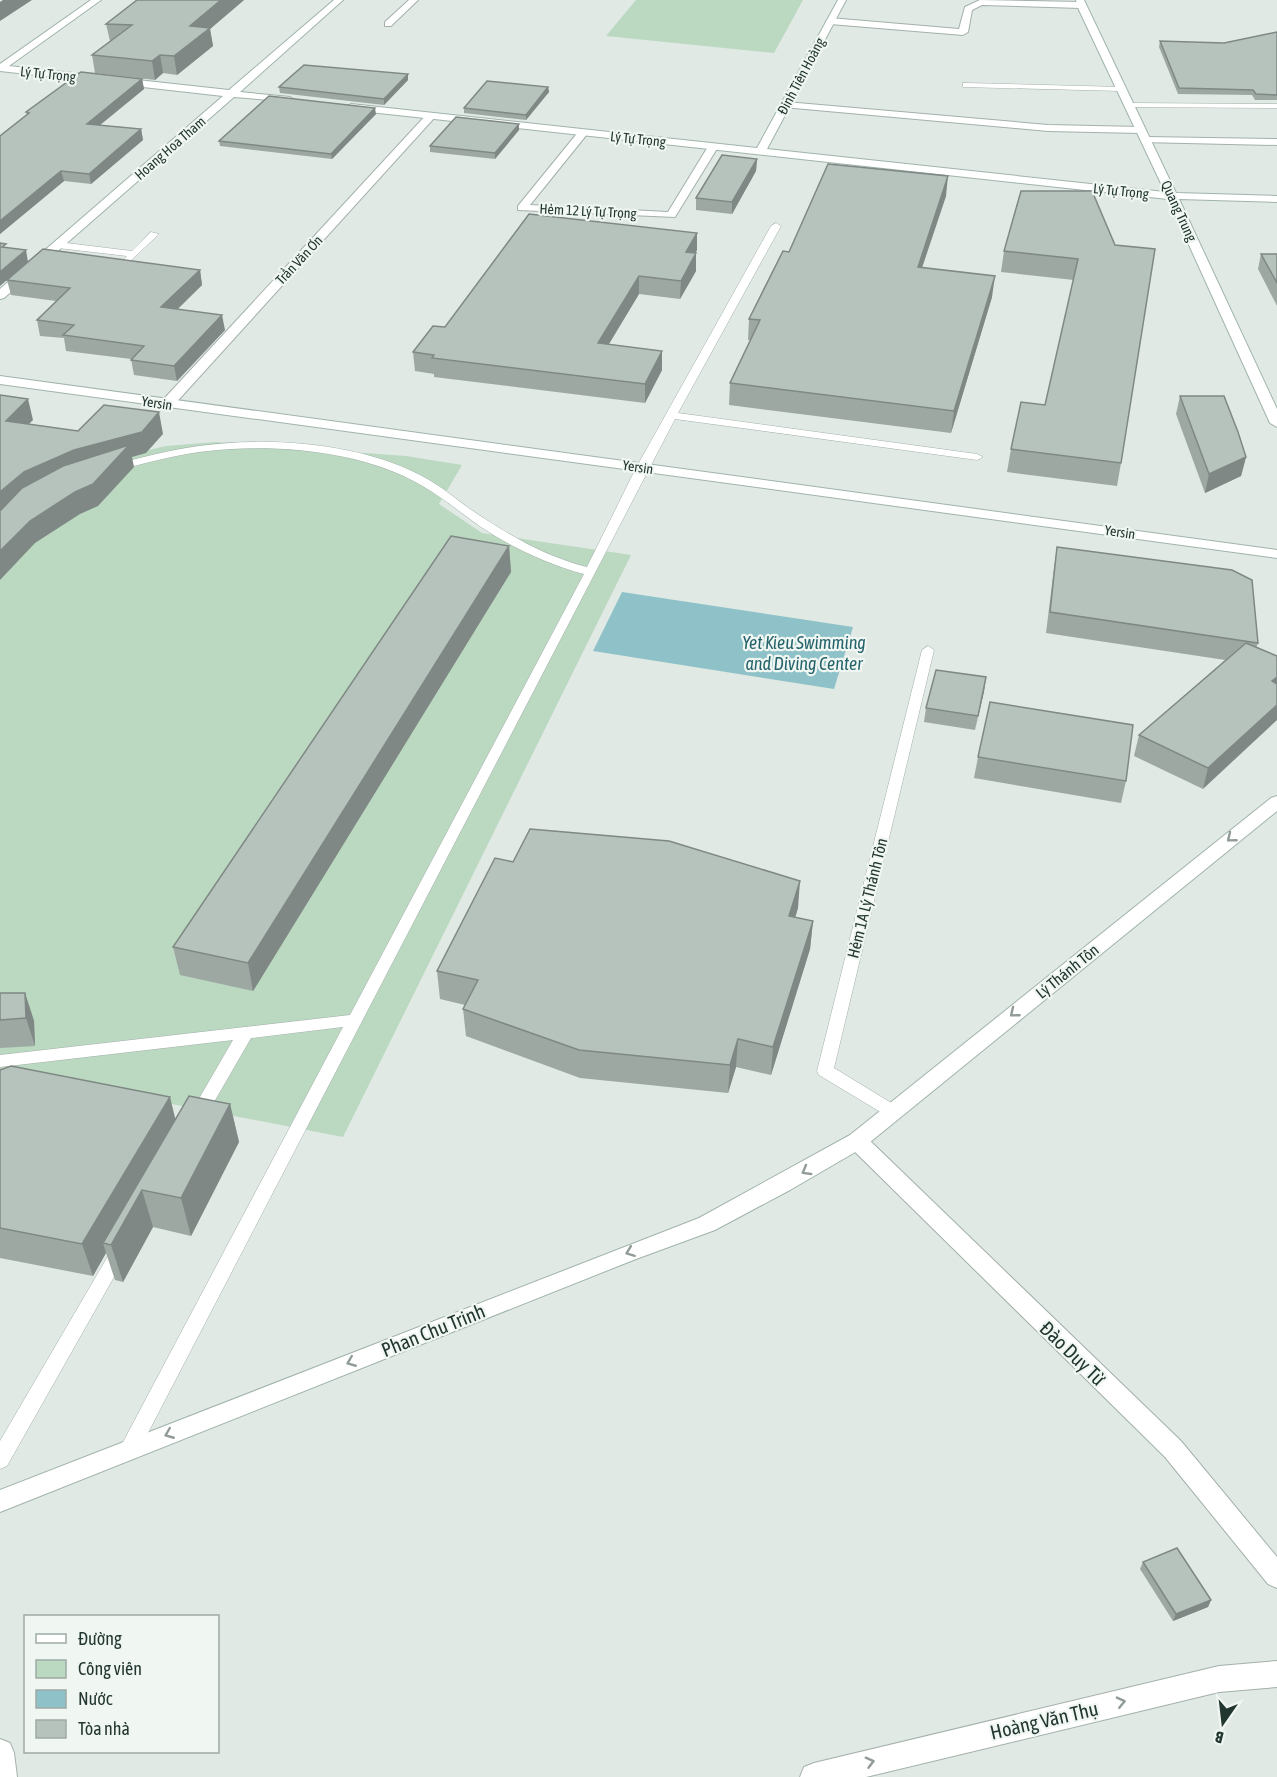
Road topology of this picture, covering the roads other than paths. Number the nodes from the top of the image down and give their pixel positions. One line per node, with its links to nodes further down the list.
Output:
1 (97, 0): 8 (street)
2 (339, 0): 11 (street, Hoang Hoa Tham)
3 (414, 0): 7 (street)
4 (842, 0): 6 (street, Đinh Tiên Hoàng)
5 (1081, 2): 6 (street); 10 (street, Quang Trung)
6 (830, 21): 13 (street, Đinh Tiên Hoàng)
7 (388, 24)
8 (0, 68): 11 (street, Lý Tự Trọng)
9 (966, 85): 10 (lane)
10 (1121, 89): 14 (street, Quang Trung)
11 (232, 93): 12 (street, Lý Tự Trọng); 27 (street, Hoang Hoa Tham)
12 (302, 102)
13 (786, 105): 19 (street); 22 (street, Đinh Tiên Hoàng)
14 (1129, 105): 16 (lane); 19 (street, Quang Trung)
15 (337, 106): 17 (street, Lý Tự Trọng)
16 (1277, 106)
17 (431, 116): 18 (street, Lý Tự Trọng); 32 (street, Trần Văn Ơn)
18 (583, 133): 21 (street, Lý Tự Trọng); 21 (street, Hẻm 12 Lý Tự Trọng)
19 (1143, 135): 20 (street); 23 (street, Quang Trung)
20 (1277, 142)
21 (712, 147): 22 (street, Lý Tự Trọng)
22 (760, 152): 23 (street, Lý Tự Trọng)
23 (1173, 196): 24 (street, Lý Tự Trọng); 34 (street, Quang Trung)
24 (1277, 199)
25 (776, 226): 33 (lane)
26 (154, 234): 28 (lane)
27 (58, 245): 28 (lane); 30 (street, Hoang Hoa Tham)
28 (134, 254): 29 (lane)
29 (123, 265)
30 (0, 295)
31 (0, 380): 32 (street, Yersin)
32 (167, 404): 36 (street, Yersin)
33 (671, 415): 35 (lane); 36 (lane)
34 (1277, 423)
35 (977, 457)
36 (642, 468): 38 (street, Yersin); 39 (lane)
37 (99, 472): 39 (lane)
38 (1277, 554)
39 (591, 572): 42 (lane)
40 (928, 650): 45 (lane, Hẻm 1A Lý Thánh Tôn)
41 (1277, 802): 45 (street, Lý Thánh Tôn, one-way to 45)
42 (356, 1020): 43 (lane); 49 (lane)
43 (245, 1034): 44 (lane); 46 (lane)
44 (0, 1061)
45 (892, 1112): 47 (street, Lý Thánh Tôn)
46 (187, 1134)
47 (857, 1141): 49 (street, Phan Chu Trinh, one-way to 49); 52 (street, Đào Duy Từ)
48 (129, 1236): 50 (lane)
49 (129, 1450): 51 (street, Phan Chu Trinh)
50 (0, 1460)
51 (0, 1501)
52 (1277, 1576)
53 (1277, 1674): 56 (street, Hoàng Văn Thụ, one-way to 53)
54 (0, 1753): 55 (street)
55 (3, 1777)
56 (814, 1777)

